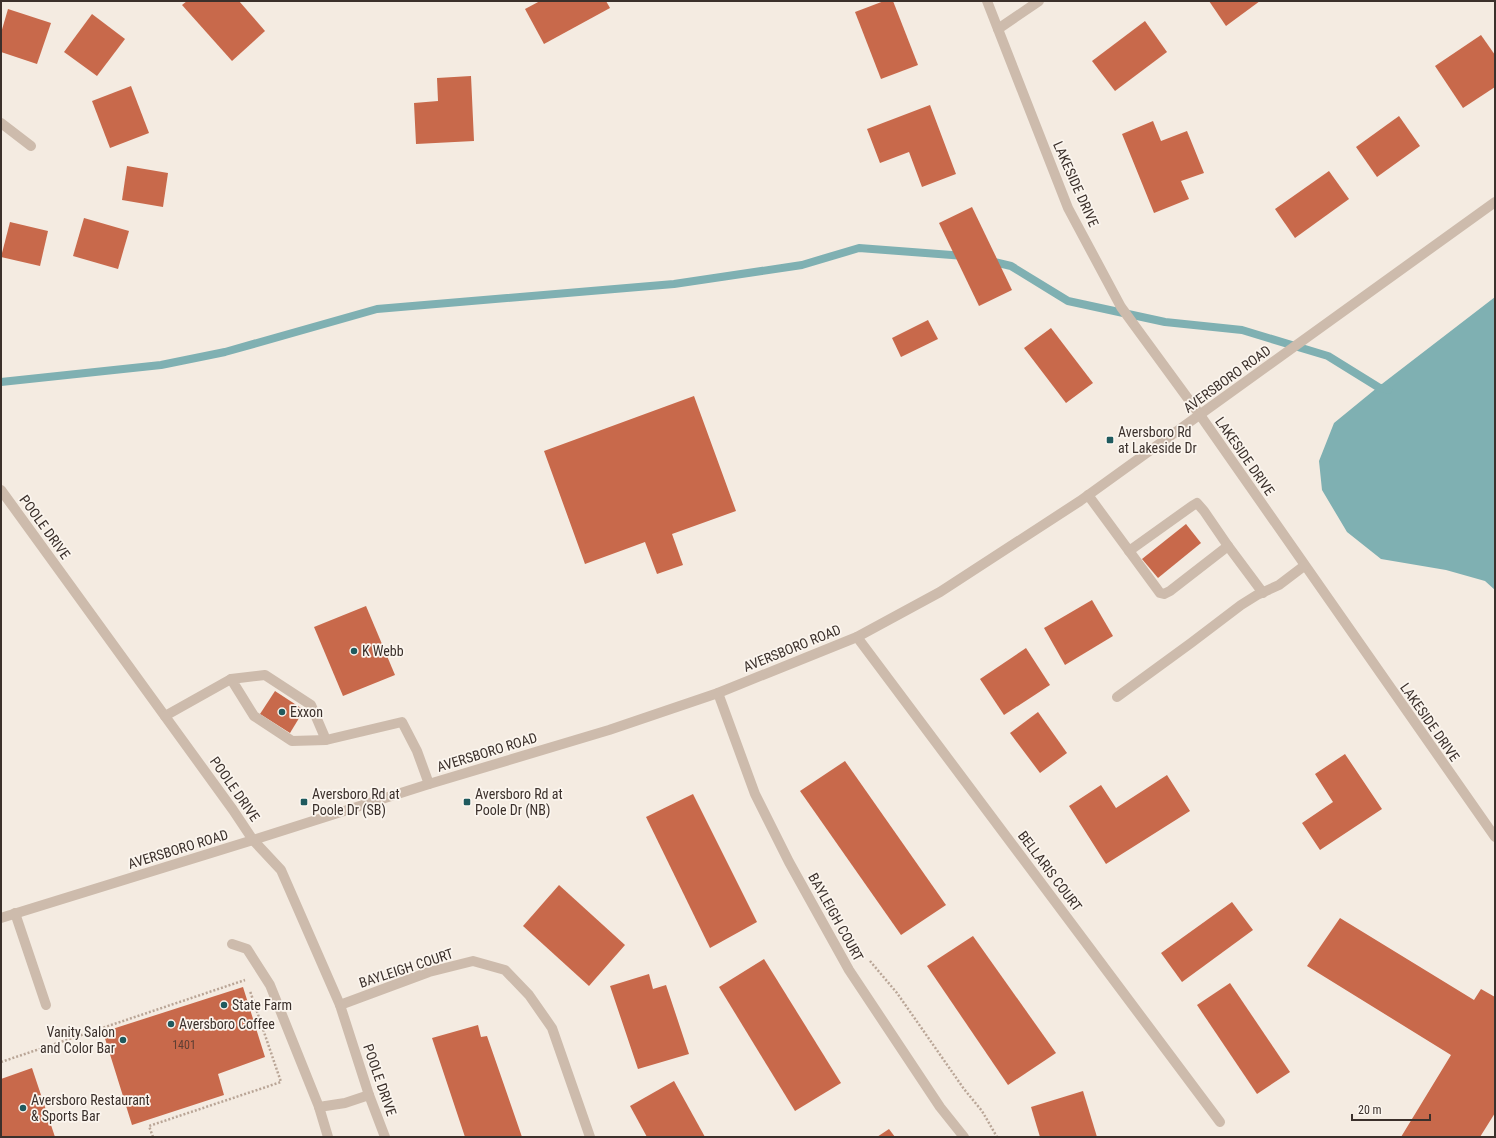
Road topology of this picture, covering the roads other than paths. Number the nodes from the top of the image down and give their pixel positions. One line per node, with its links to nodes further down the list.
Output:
1 (987, 1): 3 (street, LAKESIDE DRIVE)
2 (1039, 1): 3 (street)
3 (998, 29): 7 (street, LAKESIDE DRIVE)
4 (1, 123): 5 (street)
5 (31, 146)
6 (1495, 202): 7 (street, AVERSBORO ROAD)
7 (1200, 416): 9 (street, AVERSBORO ROAD); 12 (street, LAKESIDE DRIVE)
8 (1, 490): 18 (street, POOLE DRIVE)
9 (1088, 494): 11 (street); 14 (street, AVERSBORO ROAD)
10 (1228, 546): 11 (street); 11 (street); 13 (street)
11 (1129, 551)
12 (1304, 566): 13 (street); 21 (street, LAKESIDE DRIVE)
13 (1263, 593): 17 (street)
14 (857, 636): 16 (street, AVERSBORO ROAD); 30 (street, BELLARIS COURT)
15 (231, 679): 18 (street); 19 (street); 19 (street)
16 (718, 693): 20 (street, AVERSBORO ROAD); 34 (street, BAYLEIGH COURT)
17 (1117, 697)
18 (165, 716): 22 (street, POOLE DRIVE)
19 (326, 740): 20 (street)
20 (429, 784): 22 (street, AVERSBORO ROAD)
21 (1495, 837)
22 (253, 840): 23 (street, AVERSBORO ROAD); 26 (street, POOLE DRIVE)
23 (15, 913): 24 (street, AVERSBORO ROAD); 27 (street)
24 (1, 918)
25 (232, 944): 29 (street)
26 (340, 1004): 28 (street, POOLE DRIVE); 33 (street, BAYLEIGH COURT)
27 (46, 1006)
28 (369, 1095): 29 (street); 32 (street, POOLE DRIVE)
29 (319, 1107): 31 (street)
30 (1220, 1122)
31 (328, 1137)
32 (385, 1137)
33 (590, 1137)
34 (964, 1137)

